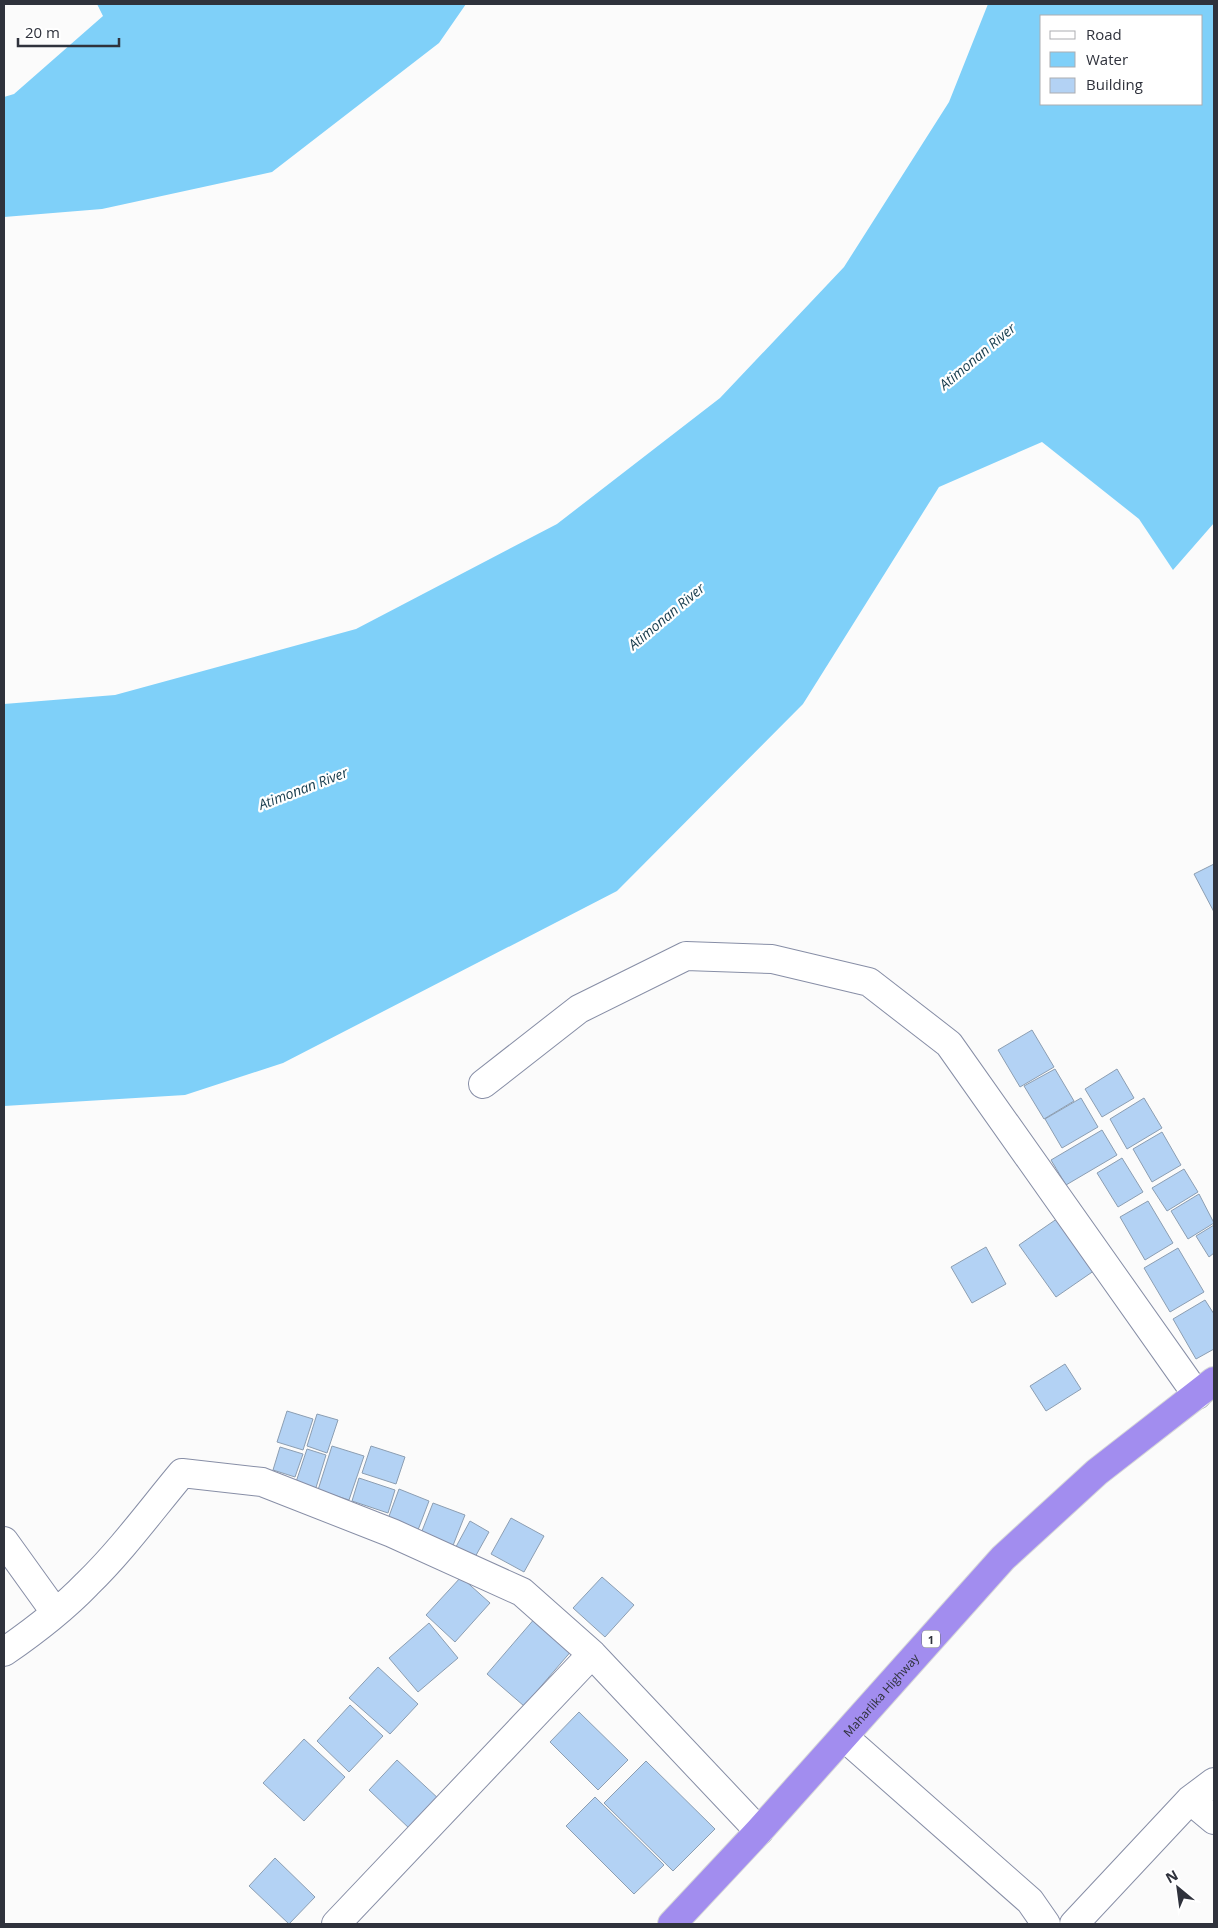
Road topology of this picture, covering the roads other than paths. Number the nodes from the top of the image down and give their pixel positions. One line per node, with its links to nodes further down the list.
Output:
1 (483, 1084): 2 (street)
2 (1205, 1388): 7 (highway, Maharlika Highway / 1)
3 (4, 1541): 4 (street)
4 (55, 1612): 5 (street); 6 (street)
5 (4, 1652)
6 (592, 1654): 11 (street); 12 (street)
7 (844, 1737): 11 (highway, Maharlika Highway / 1); 14 (street)
8 (1214, 1782): 9 (street)
9 (1190, 1800): 10 (street); 15 (street)
10 (1214, 1820)
11 (759, 1831): 13 (highway, Maharlika Highway / 1)
12 (336, 1924)
13 (672, 1924)
14 (1046, 1924)
15 (1074, 1924)

